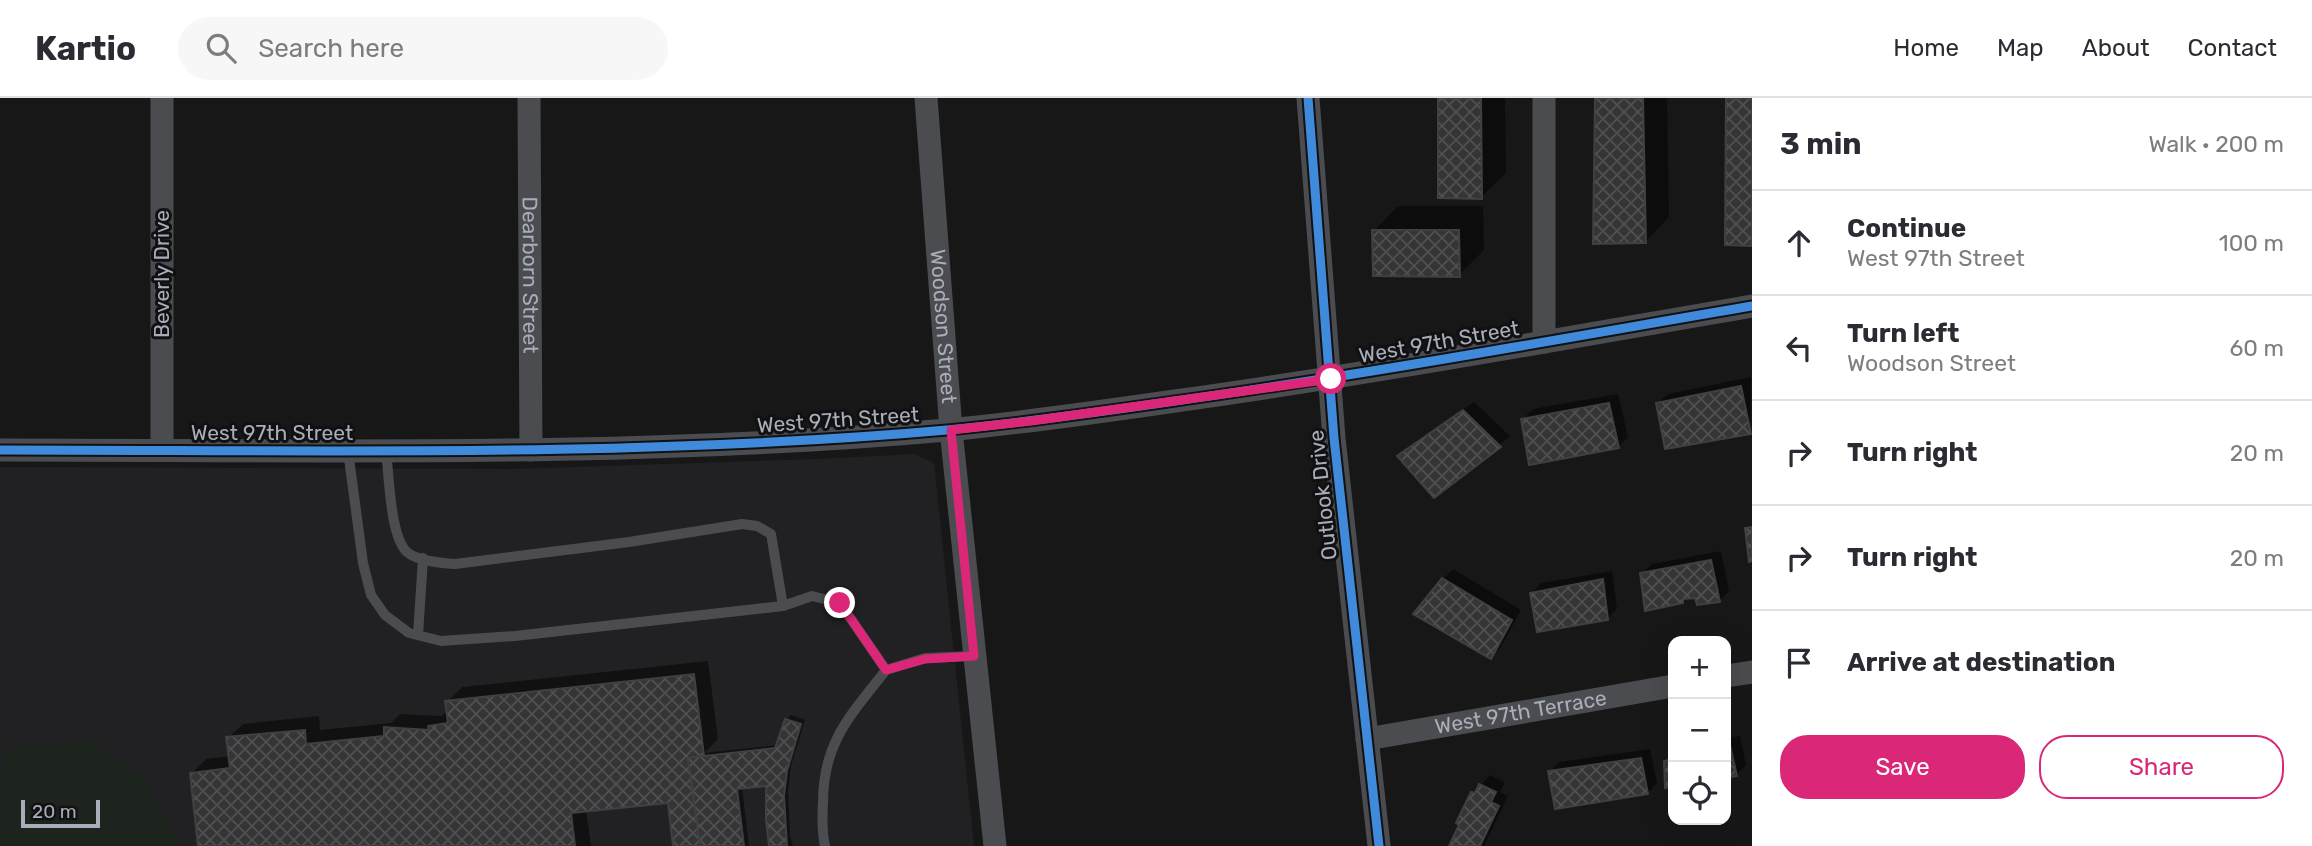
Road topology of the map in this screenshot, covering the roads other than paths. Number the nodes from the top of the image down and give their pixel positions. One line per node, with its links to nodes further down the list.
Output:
1 (162, 98): 11 (street, Beverly Drive)
2 (529, 98): 13 (street, Dearborn Street)
3 (926, 98): 9 (street, Woodson Street)
4 (1308, 98): 8 (street, Outlook Drive)
5 (1544, 98): 7 (street)
6 (1752, 306): 7 (street, West 97th Street)
7 (1544, 342): 8 (street, West 97th Street)
8 (1331, 379): 9 (street, West 97th Street); 23 (street, Outlook Drive)
9 (951, 430): 13 (street, West 97th Street); 18 (street, Woodson Street)
10 (0, 450): 11 (street, West 97th Street)
11 (162, 450): 14 (street, West 97th Street)
12 (386, 450): 13 (street, West 97th Street); 14 (street, West 97th Street); 15 (lane)
13 (531, 450)
14 (348, 451): 17 (lane)
15 (423, 558): 16 (lane); 17 (lane)
16 (783, 606): 17 (lane); 19 (lane)
17 (418, 635)
18 (974, 656): 19 (lane); 25 (street, Woodson Street)
19 (886, 670): 24 (lane)
20 (1752, 672): 21 (street)
21 (1731, 675)
22 (1668, 687): 23 (street, West 97th Terrace)
23 (1367, 739): 26 (street, Outlook Drive)
24 (825, 846)
25 (995, 846)
26 (1378, 846)

